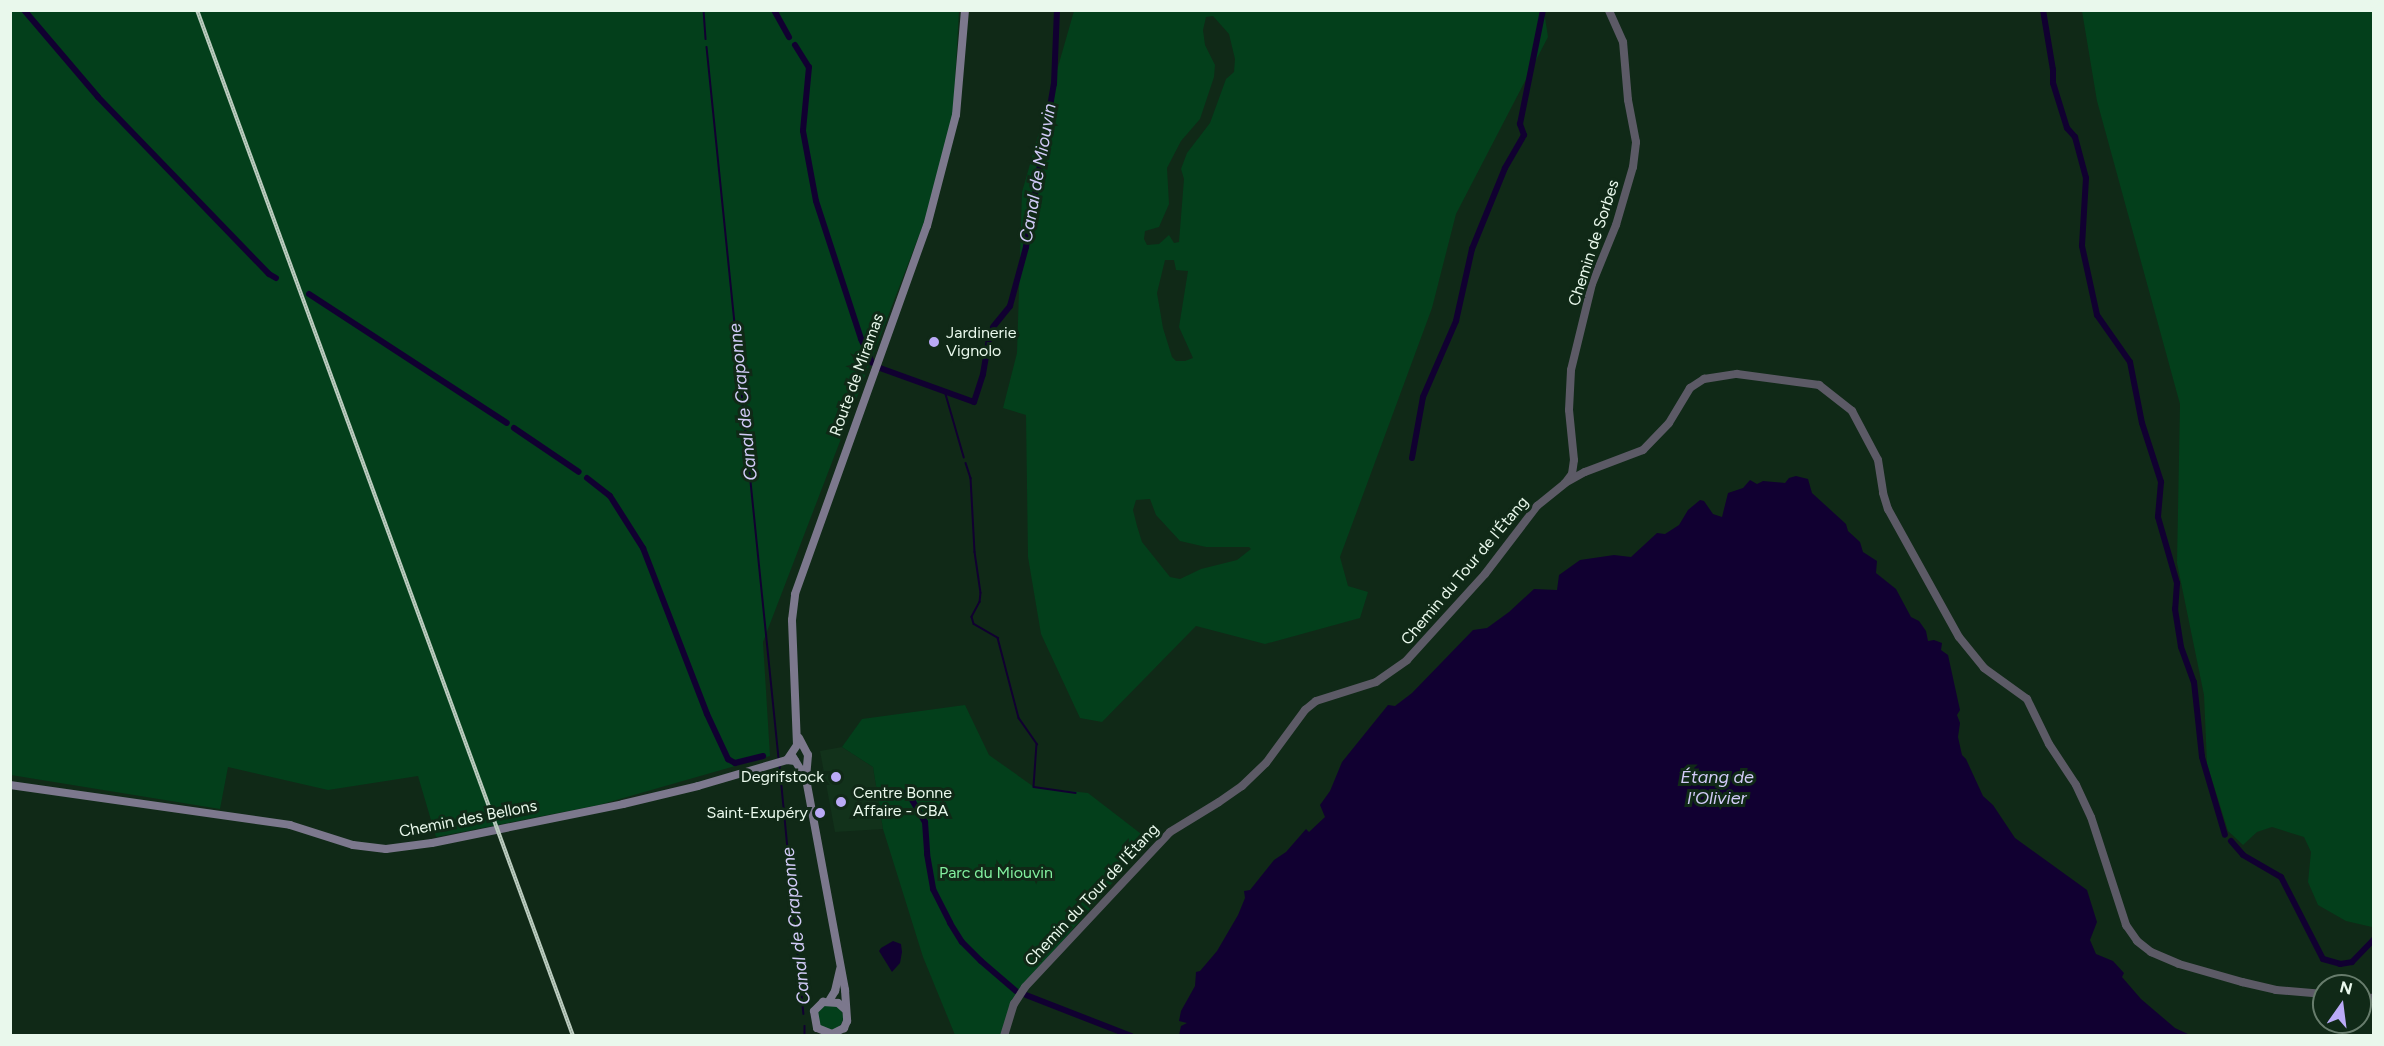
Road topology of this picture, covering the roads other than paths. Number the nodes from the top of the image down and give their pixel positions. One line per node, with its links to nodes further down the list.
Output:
1 (965, 10): 4 (main road, Route de Miramas)
2 (1609, 10): 3 (street, Chemin de Sorbes)
3 (1565, 483): 7 (street, Chemin du Tour de l'Étang); 12 (street, Chemin du Tour de l'Étang)
4 (797, 757): 5 (main road, Chemin des Bellons); 6 (main road)
5 (10, 785)
6 (840, 966): 8 (main road); 9 (main road)
7 (2312, 993)
8 (829, 1001): 9 (main road); 11 (main road)
9 (845, 1009): 10 (main road)
10 (845, 1032): 11 (main road)
11 (833, 1035)
12 (1004, 1035)

